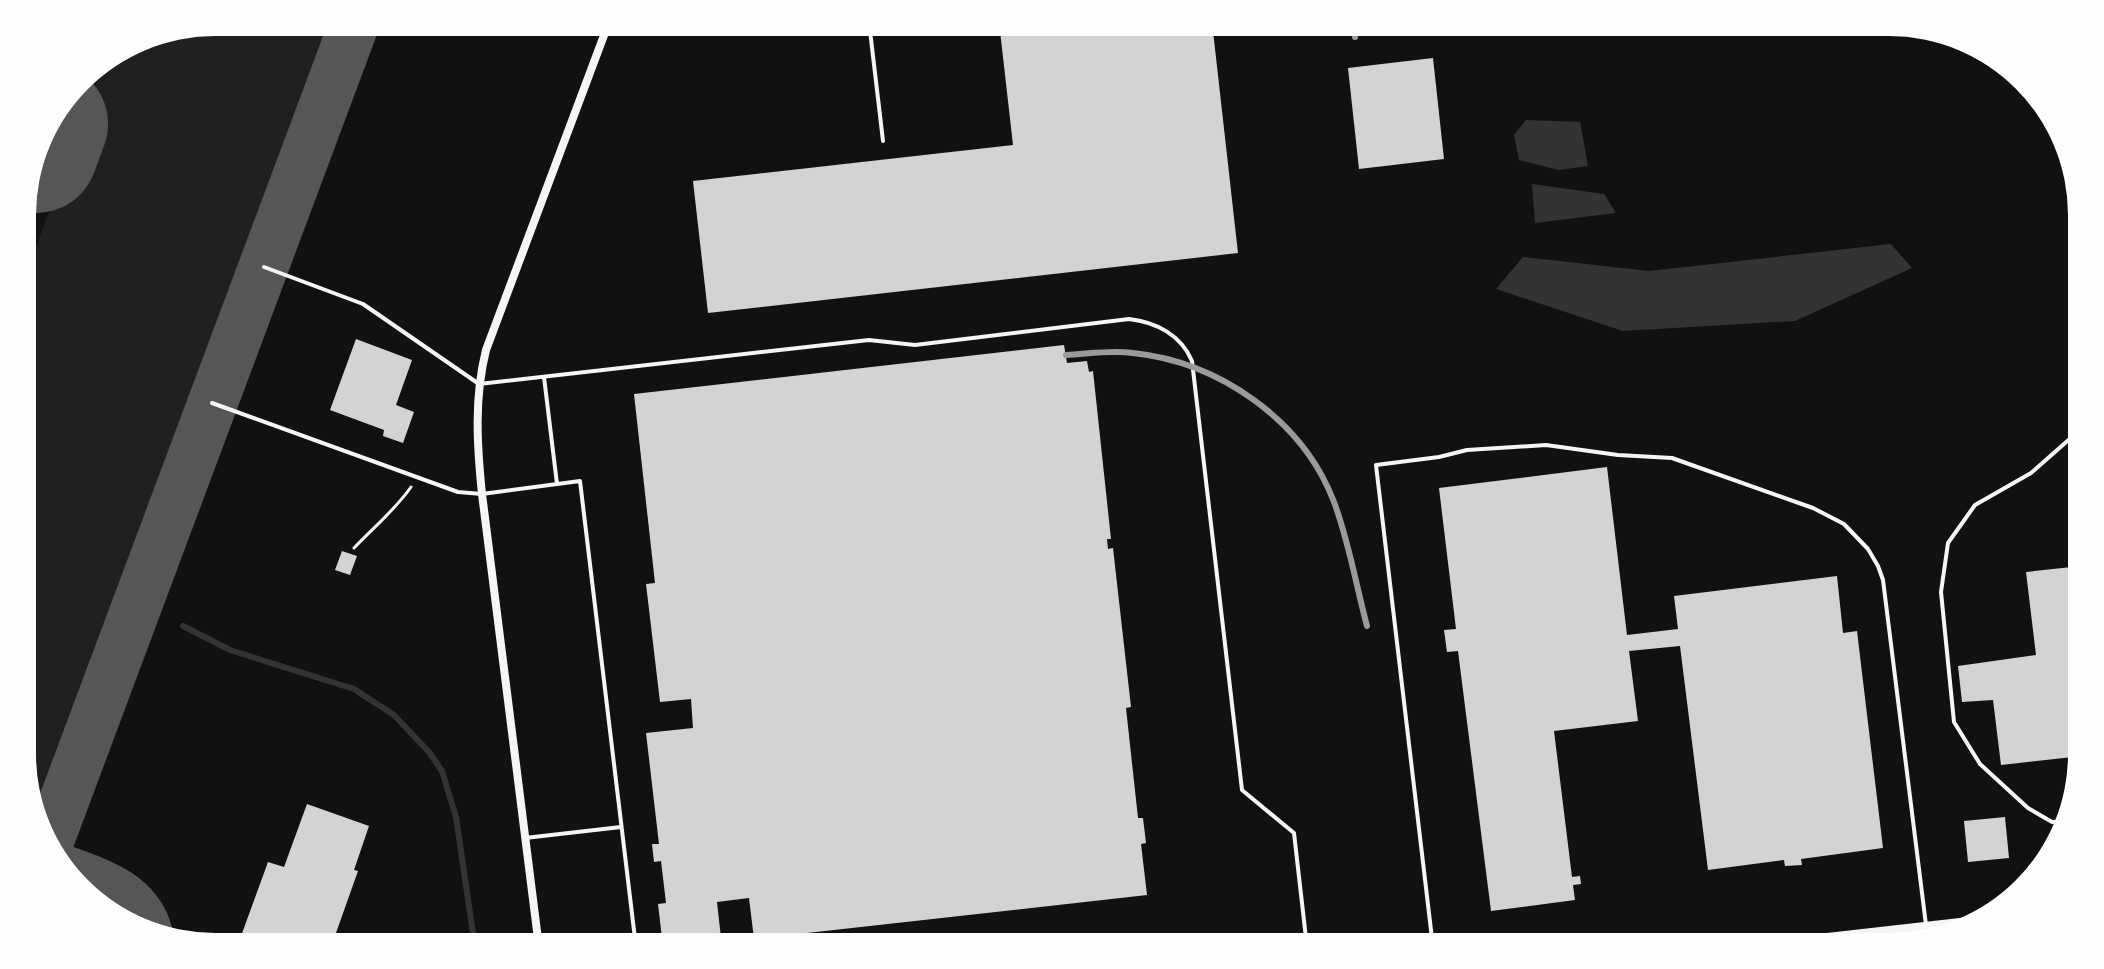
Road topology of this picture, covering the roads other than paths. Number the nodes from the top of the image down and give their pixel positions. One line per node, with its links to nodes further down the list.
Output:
1 (604, 36): 6 (street)
2 (871, 36): 3 (lane)
3 (883, 141)
4 (264, 267): 6 (lane)
5 (544, 377): 6 (lane); 9 (lane); 18 (lane)
6 (479, 384): 10 (street)
7 (212, 403): 10 (lane)
8 (2068, 439): 11 (lane)
9 (557, 484): 10 (lane); 12 (lane)
10 (482, 494): 13 (street)
11 (2054, 822)
12 (621, 827): 13 (lane); 17 (lane)
13 (525, 838): 16 (street)
14 (1941, 925): 15 (street)
15 (1927, 926): 19 (lane); 20 (street)
16 (537, 933)
17 (634, 933)
18 (1305, 933)
19 (1431, 933)
20 (1887, 933)

